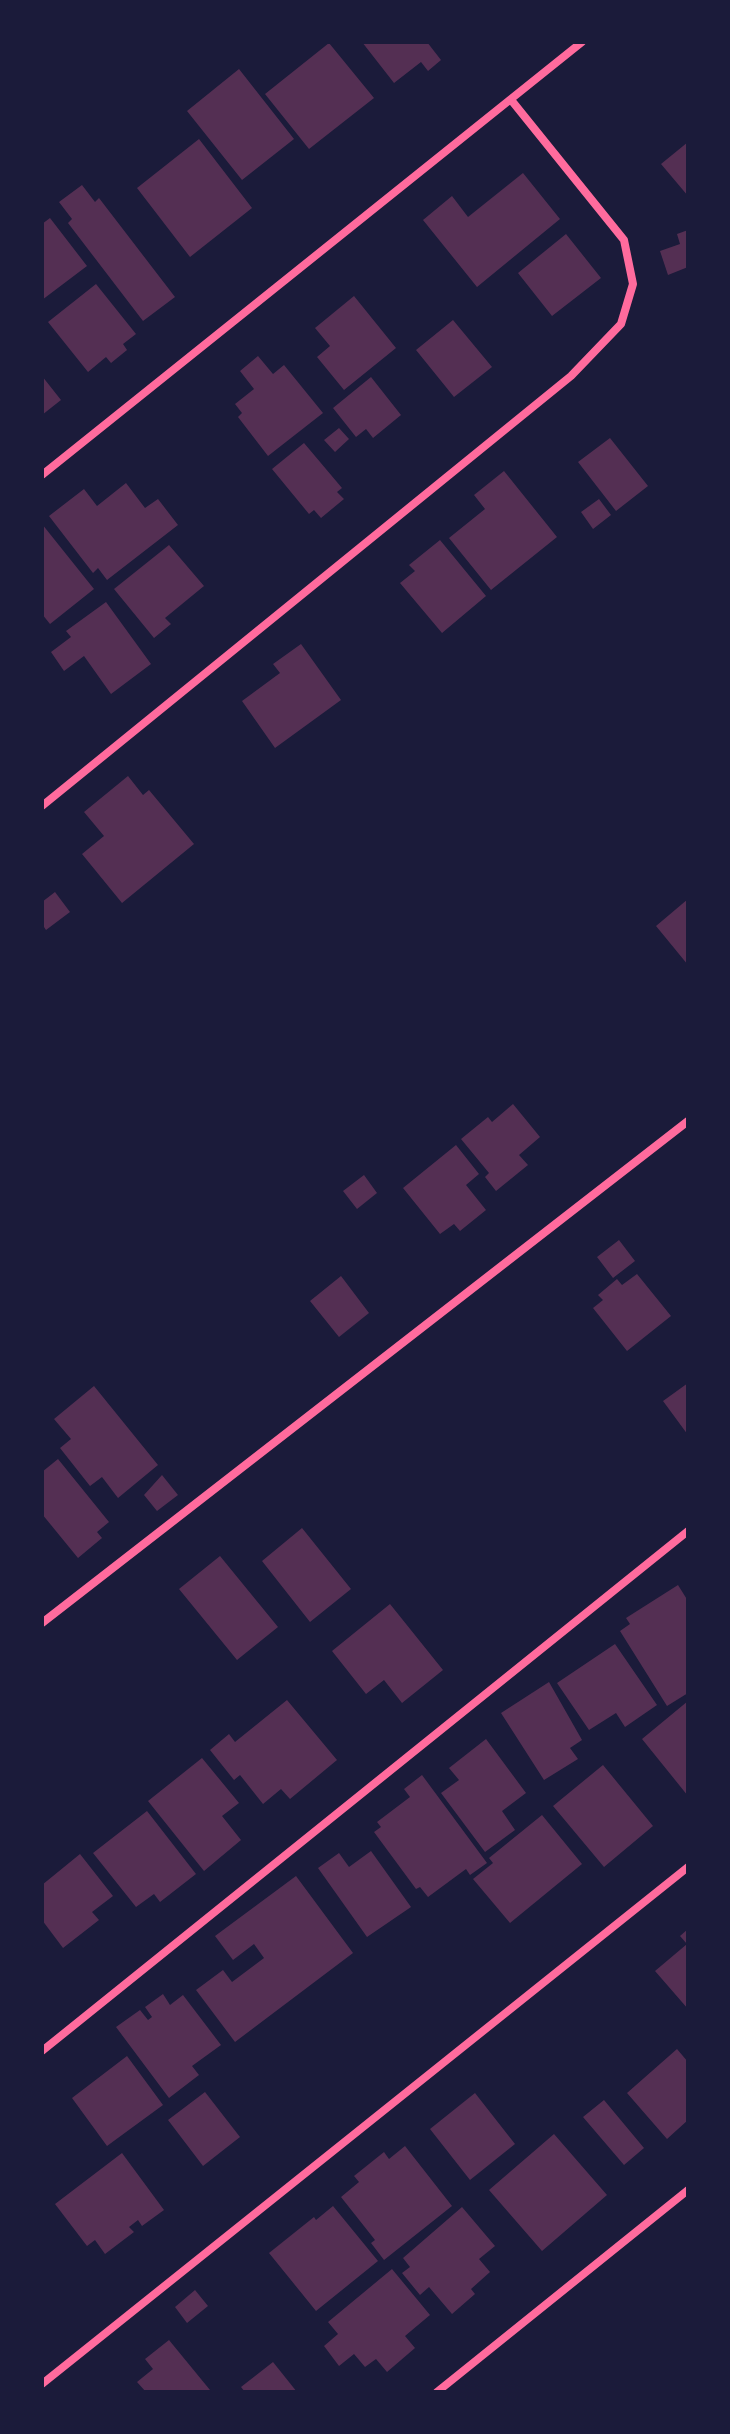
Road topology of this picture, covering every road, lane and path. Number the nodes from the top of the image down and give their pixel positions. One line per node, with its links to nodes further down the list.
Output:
1 (582, 42): 2 (street)
2 (512, 101): 3 (street); 4 (street)
3 (42, 475)
4 (42, 806)
5 (688, 1121): 7 (street)
6 (688, 1531): 9 (street)
7 (42, 1623)
8 (688, 1867): 11 (street)
9 (42, 2051)
10 (688, 2190): 12 (street)
11 (42, 2384)
12 (437, 2392)

